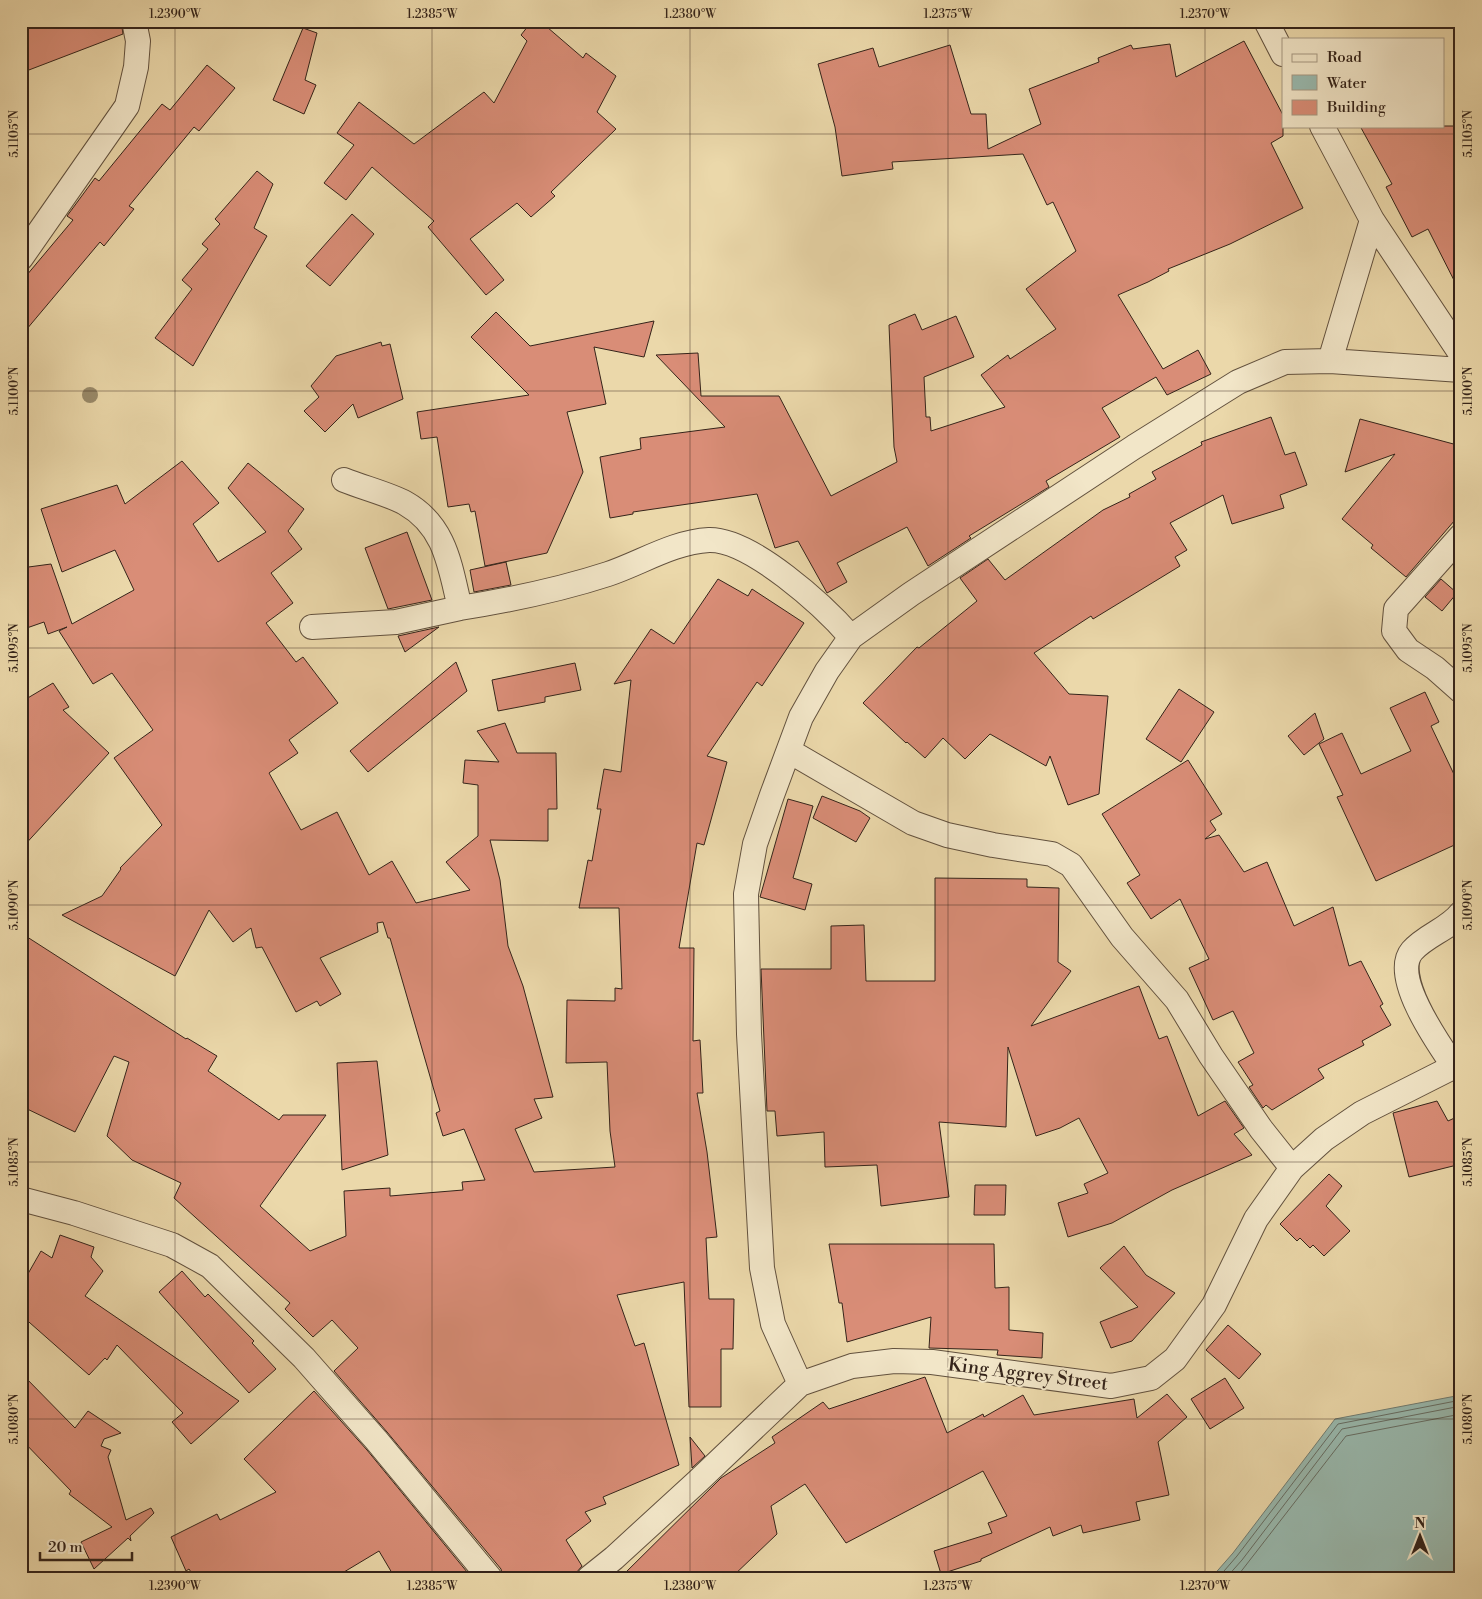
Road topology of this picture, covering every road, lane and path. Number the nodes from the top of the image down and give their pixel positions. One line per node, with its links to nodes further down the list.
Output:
1 (134, 21): 6 (street)
2 (1266, 21): 3 (street)
3 (1282, 52)
4 (1323, 128): 5 (street)
5 (1372, 220): 7 (street); 8 (street)
6 (21, 258)
7 (1461, 354)
8 (1330, 361): 9 (street); 14 (street)
9 (1461, 370)
10 (344, 480): 12 (street)
11 (1461, 536): 15 (street)
12 (460, 608): 13 (street); 14 (street)
13 (312, 627)
14 (851, 637): 16 (street)
15 (1461, 691)
16 (788, 751): 19 (street); 21 (street)
17 (1461, 913): 18 (street)
18 (1457, 1064): 19 (street, King Aggrey Street)
19 (1292, 1168): 21 (street, King Aggrey Street)
20 (21, 1200): 22 (street)
21 (800, 1384): 23 (street, King Aggrey Street)
22 (490, 1578)
23 (589, 1578)

